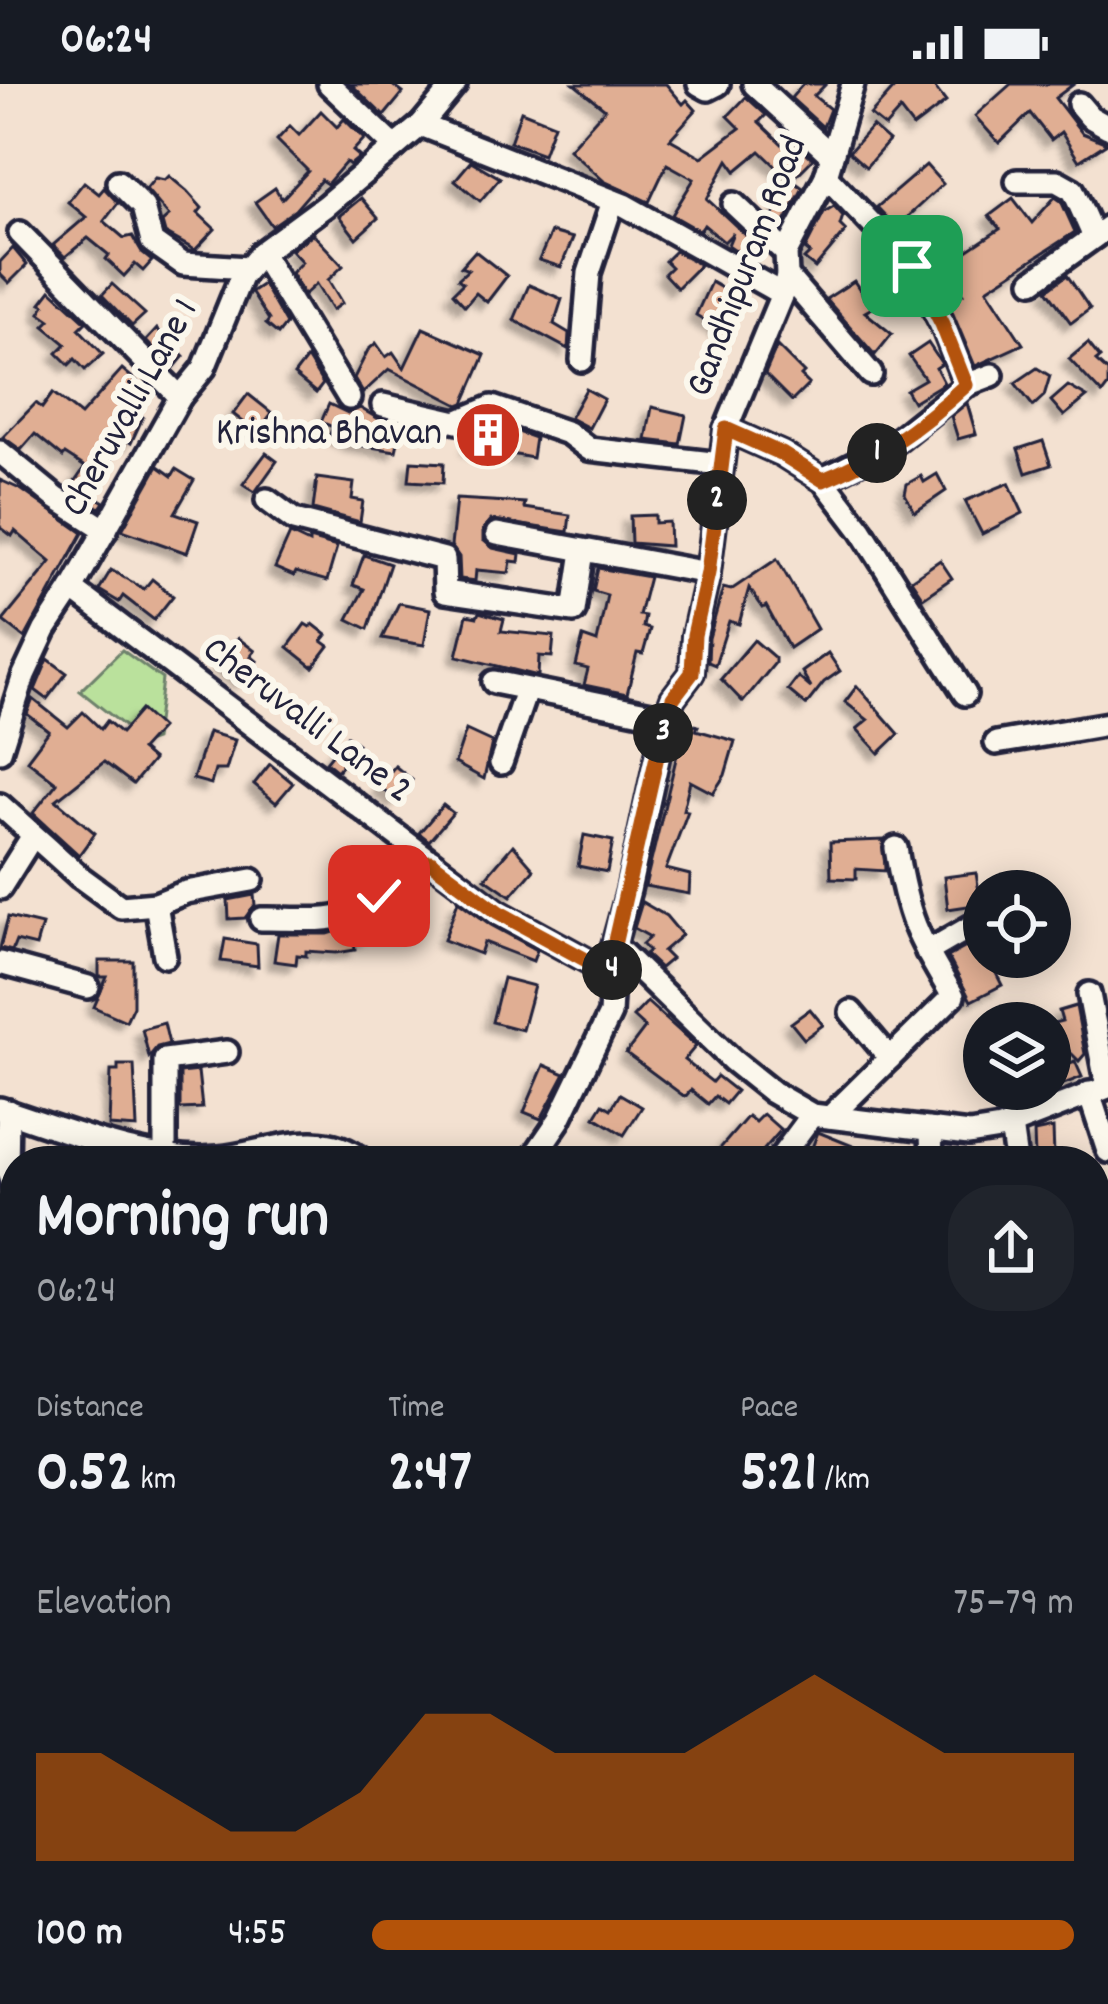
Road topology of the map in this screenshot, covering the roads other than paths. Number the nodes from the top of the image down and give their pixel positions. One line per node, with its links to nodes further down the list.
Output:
1 (329, 84): 10 (street)
2 (455, 84): 8 (street, Cheruvalli Lane 1)
3 (699, 84): 4 (street)
4 (718, 84)
5 (754, 84): 11 (street)
6 (853, 84): 11 (street, Gandhipuram Road)
7 (1079, 104): 9 (street)
8 (421, 125): 10 (street, Cheruvalli Lane 1); 14 (street)
9 (1108, 127)
10 (395, 147): 19 (street, Cheruvalli Lane 1)
11 (829, 166): 20 (street); 21 (street, Gandhipuram Road)
12 (118, 182): 19 (street)
13 (1017, 182): 16 (street)
14 (613, 201): 21 (street); 23 (street)
15 (734, 204): 21 (street)
16 (1101, 231): 22 (street)
17 (20, 233): 27 (street)
18 (940, 237): 20 (street)
19 (254, 260): 27 (street, Cheruvalli Lane 1); 28 (street)
20 (912, 266): 26 (street)
21 (785, 274): 24 (street); 30 (street, Gandhipuram Road)
22 (1033, 281)
23 (582, 360)
24 (871, 374)
25 (992, 375): 26 (street)
26 (966, 385): 33 (street)
27 (179, 397): 35 (street, Cheruvalli Lane 1)
28 (349, 398)
29 (383, 405): 32 (street)
30 (726, 429): 32 (street, Gandhipuram Road); 33 (street)
31 (0, 452): 35 (street)
32 (721, 464): 38 (street, Gandhipuram Road)
33 (823, 480): 42 (street)
34 (266, 500): 37 (street)
35 (106, 530): 39 (street, Cheruvalli Lane 1)
36 (497, 534): 37 (street)
37 (583, 551): 38 (street)
38 (708, 573): 43 (street, Gandhipuram Road)
39 (78, 593): 44 (street, Cheruvalli Lane 1); 51 (street, Cheruvalli Lane 2)
40 (494, 682): 41 (street)
41 (526, 691): 43 (street); 48 (street)
42 (965, 694)
43 (666, 717): 57 (street, Gandhipuram Road)
44 (4, 721): 47 (street, Cheruvalli Lane 1)
45 (1108, 724): 46 (street)
46 (996, 743)
47 (0, 751)
48 (501, 763)
49 (12, 822): 53 (street); 54 (street)
50 (896, 848): 58 (street)
51 (431, 862): 55 (street); 61 (street, Cheruvalli Lane 2)
52 (252, 880): 54 (street)
53 (0, 887)
54 (156, 904): 59 (street)
55 (261, 919)
56 (963, 932): 58 (street)
57 (614, 945): 61 (street, Gandhipuram Road); 69 (street)
58 (927, 952): 66 (street)
59 (165, 956)
60 (0, 963): 62 (street)
61 (612, 974): 77 (street, Gandhipuram Road)
62 (88, 987)
63 (1089, 994): 67 (street)
64 (851, 1012): 66 (street)
65 (227, 1052): 74 (street)
66 (890, 1058): 69 (street)
67 (1101, 1089): 70 (street); 81 (street)
68 (4, 1110): 72 (street); 73 (street)
69 (821, 1116): 71 (street); 78 (street)
70 (1011, 1125): 71 (street); 80 (street)
71 (931, 1132): 79 (street)
72 (6, 1146)
73 (130, 1146)
74 (165, 1146)
75 (269, 1146): 76 (street)
76 (334, 1146)
77 (541, 1146)
78 (792, 1146)
79 (931, 1146)
80 (1014, 1146)
81 (1107, 1146)

